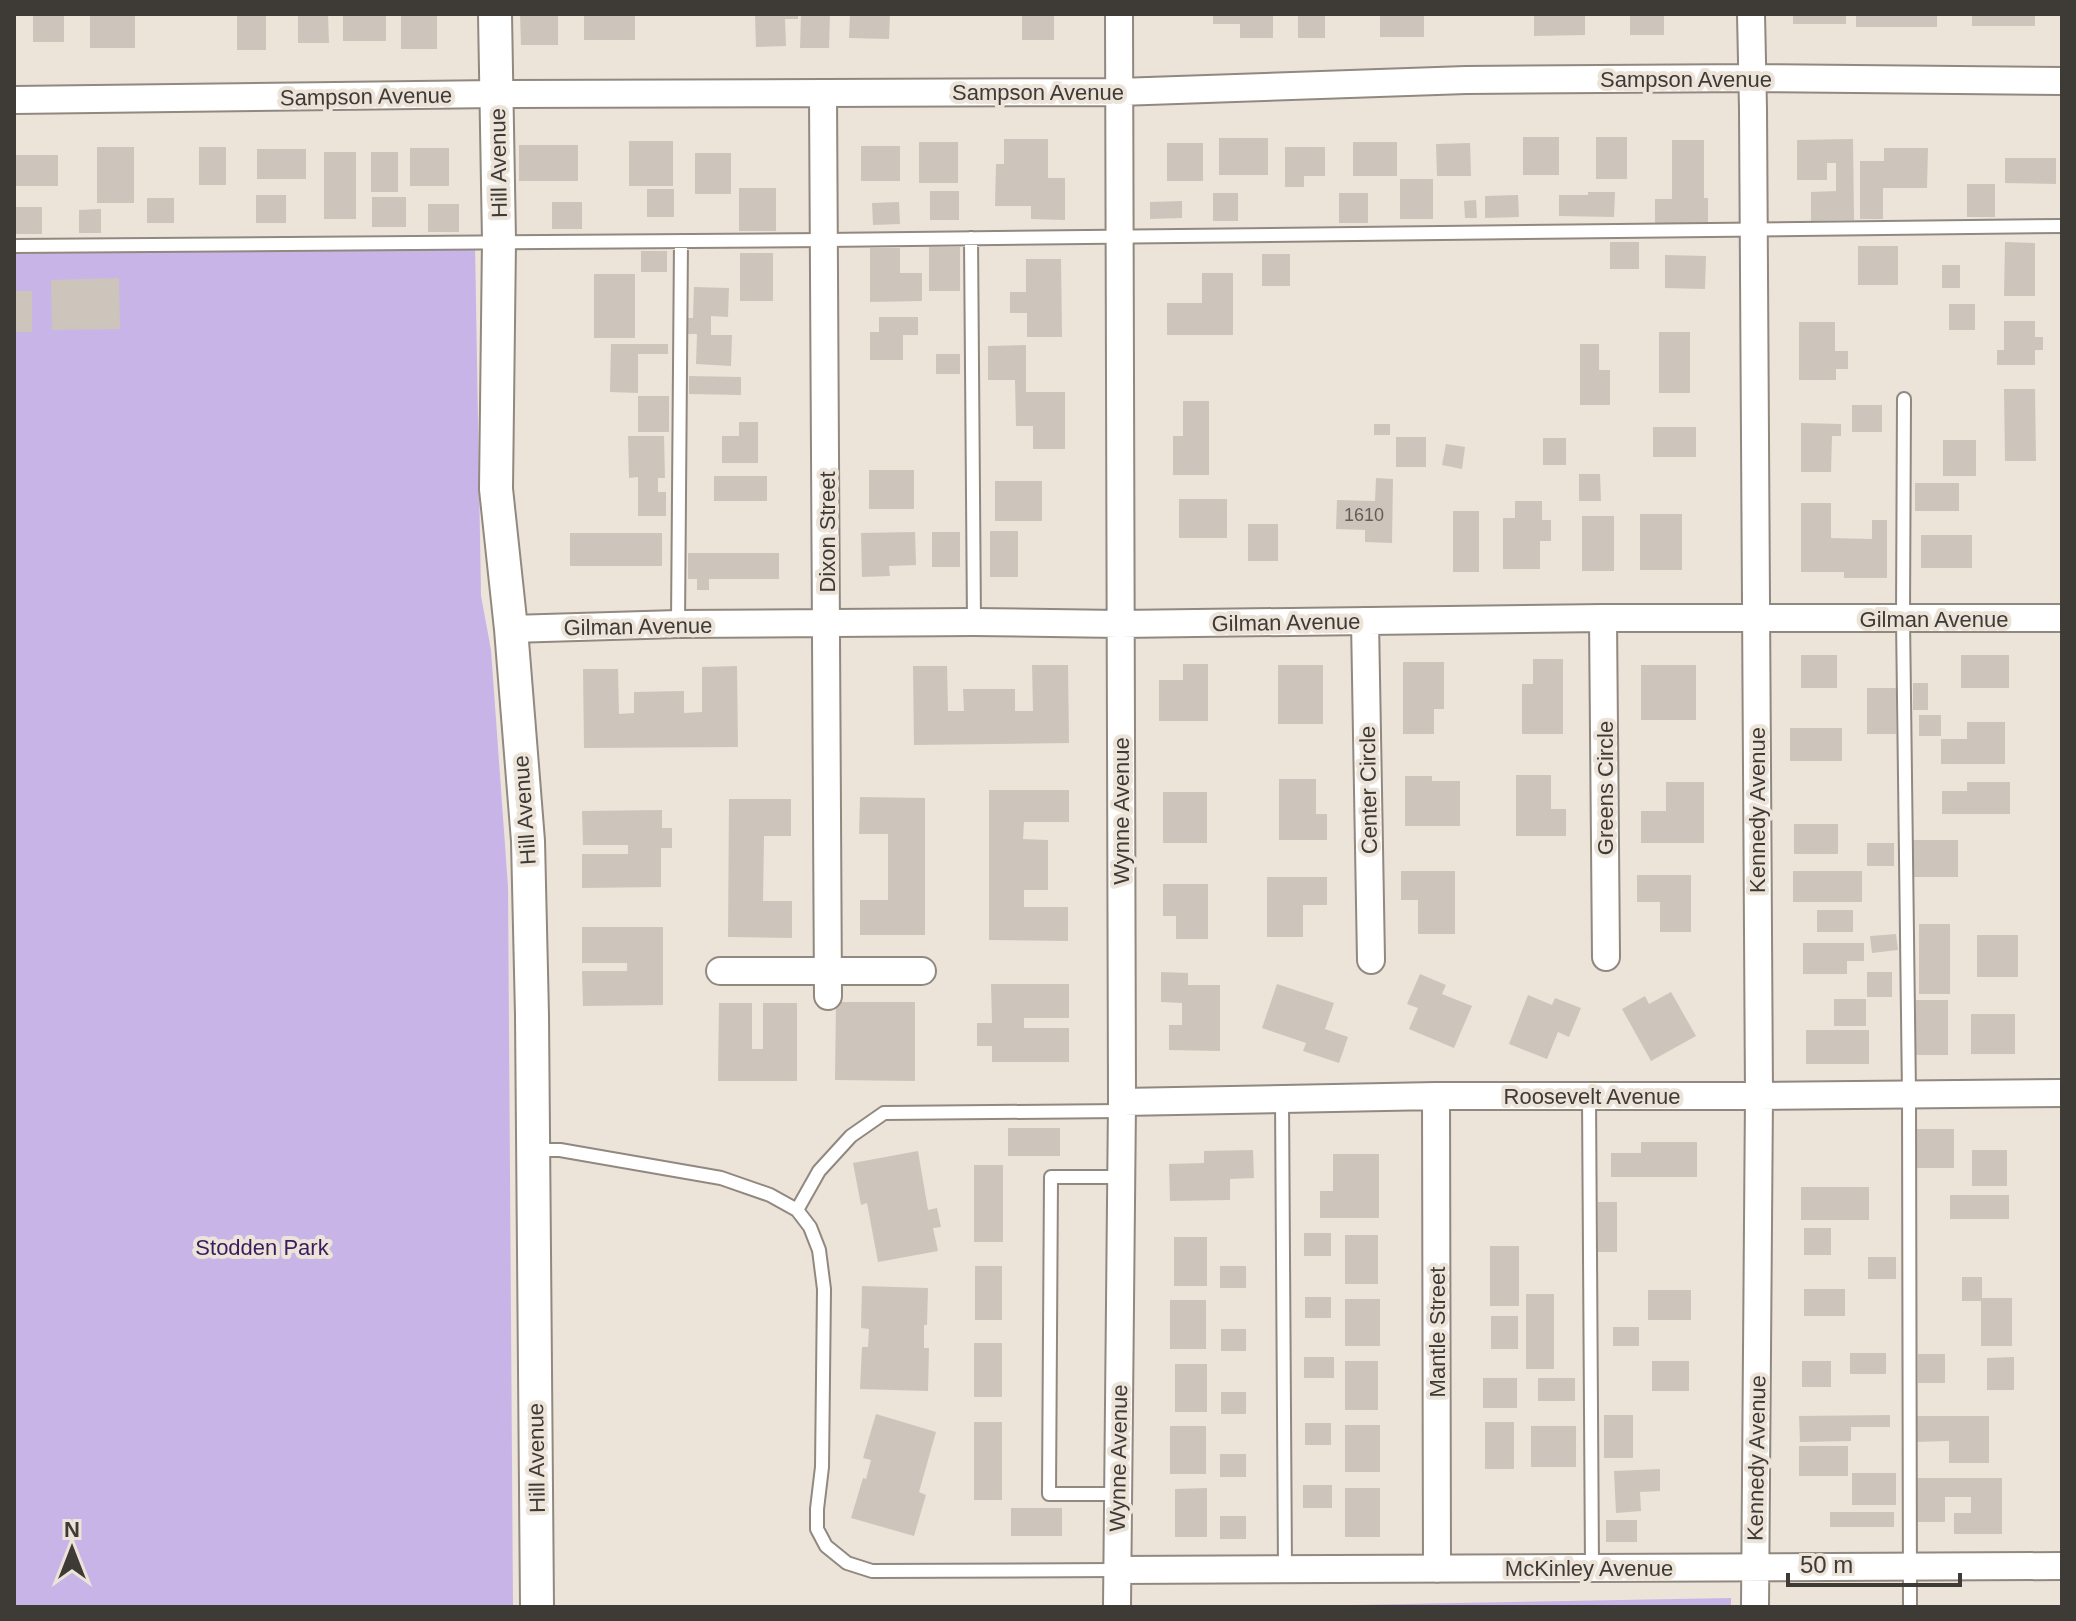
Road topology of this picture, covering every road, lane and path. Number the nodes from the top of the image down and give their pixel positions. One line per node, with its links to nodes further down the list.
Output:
1 (495, 14): 7 (street, Hill Avenue)
2 (1119, 14): 6 (street, Wynne Avenue)
3 (1751, 14): 4 (street, Kennedy Avenue)
4 (1753, 78): 5 (street, Sampson Avenue); 6 (street, Sampson Avenue); 11 (street, Kennedy Avenue)
5 (2062, 81)
6 (1119, 92): 8 (street, Sampson Avenue); 12 (street, Wynne Avenue)
7 (497, 94): 8 (street, Sampson Avenue); 9 (street, Sampson Avenue); 15 (street, Hill Avenue)
8 (823, 94): 14 (street, Dixon Street)
9 (14, 100)
10 (2062, 226): 11 (lane)
11 (1754, 229): 12 (lane); 21 (street, Kennedy Avenue)
12 (1119, 236): 13 (lane); 27 (street, Wynne Avenue)
13 (971, 238): 14 (lane); 24 (lane)
14 (825, 240): 16 (lane); 26 (street, Dixon Street)
15 (499, 241): 16 (lane); 17 (lane); 28 (street, Hill Avenue)
16 (681, 241): 25 (lane)
17 (14, 246)
18 (1904, 399): 22 (lane)
19 (1603, 618): 21 (street, Gilman Avenue); 23 (street, Gilman Avenue); 29 (street, Greens Circle)
20 (2062, 618): 22 (street, Gilman Avenue)
21 (1755, 619): 22 (street, Gilman Avenue); 38 (street, Kennedy Avenue)
22 (1903, 619): 35 (lane)
23 (1365, 621): 27 (street, Gilman Avenue); 30 (street, Center Circle)
24 (974, 622): 26 (street, Gilman Avenue); 27 (street, Gilman Avenue)
25 (678, 624): 26 (street, Gilman Avenue); 28 (street, Gilman Avenue)
26 (827, 624): 33 (street, Dixon Street)
27 (1120, 624): 40 (street, Wynne Avenue)
28 (511, 629): 41 (street, Hill Avenue)
29 (1606, 957)
30 (1371, 960)
31 (720, 971): 33 (street)
32 (922, 971): 33 (street)
33 (828, 984)
34 (2062, 1093): 35 (street, Roosevelt Avenue)
35 (1909, 1094): 38 (street, Roosevelt Avenue); 46 (lane)
36 (1436, 1096): 37 (street, Roosevelt Avenue); 39 (street, Roosevelt Avenue); 49 (street, Mantle Street)
37 (1589, 1096): 38 (street, Roosevelt Avenue); 47 (lane)
38 (1759, 1096): 48 (street, Kennedy Avenue)
39 (1282, 1099): 40 (street, Roosevelt Avenue); 51 (lane)
40 (1122, 1107): 42 (street, Wynne Avenue); 43 (lane)
41 (532, 1150): 43 (lane); 52 (street, Hill Avenue)
42 (1121, 1177): 44 (street, Wynne Avenue); 44 (lane)
43 (797, 1210): 50 (lane)
44 (1117, 1494): 50 (street, Wynne Avenue)
45 (2062, 1566): 46 (street, McKinley Avenue)
46 (1910, 1567): 48 (street, McKinley Avenue); 55 (lane)
47 (1592, 1568): 48 (street, McKinley Avenue); 49 (street, McKinley Avenue)
48 (1754, 1568): 54 (street, Kennedy Avenue)
49 (1437, 1569): 51 (street, McKinley Avenue)
50 (1117, 1570): 51 (street, McKinley Avenue); 53 (street, Wynne Avenue)
51 (1285, 1570)
52 (537, 1607)
53 (1117, 1607)
54 (1755, 1607)
55 (1910, 1607)

